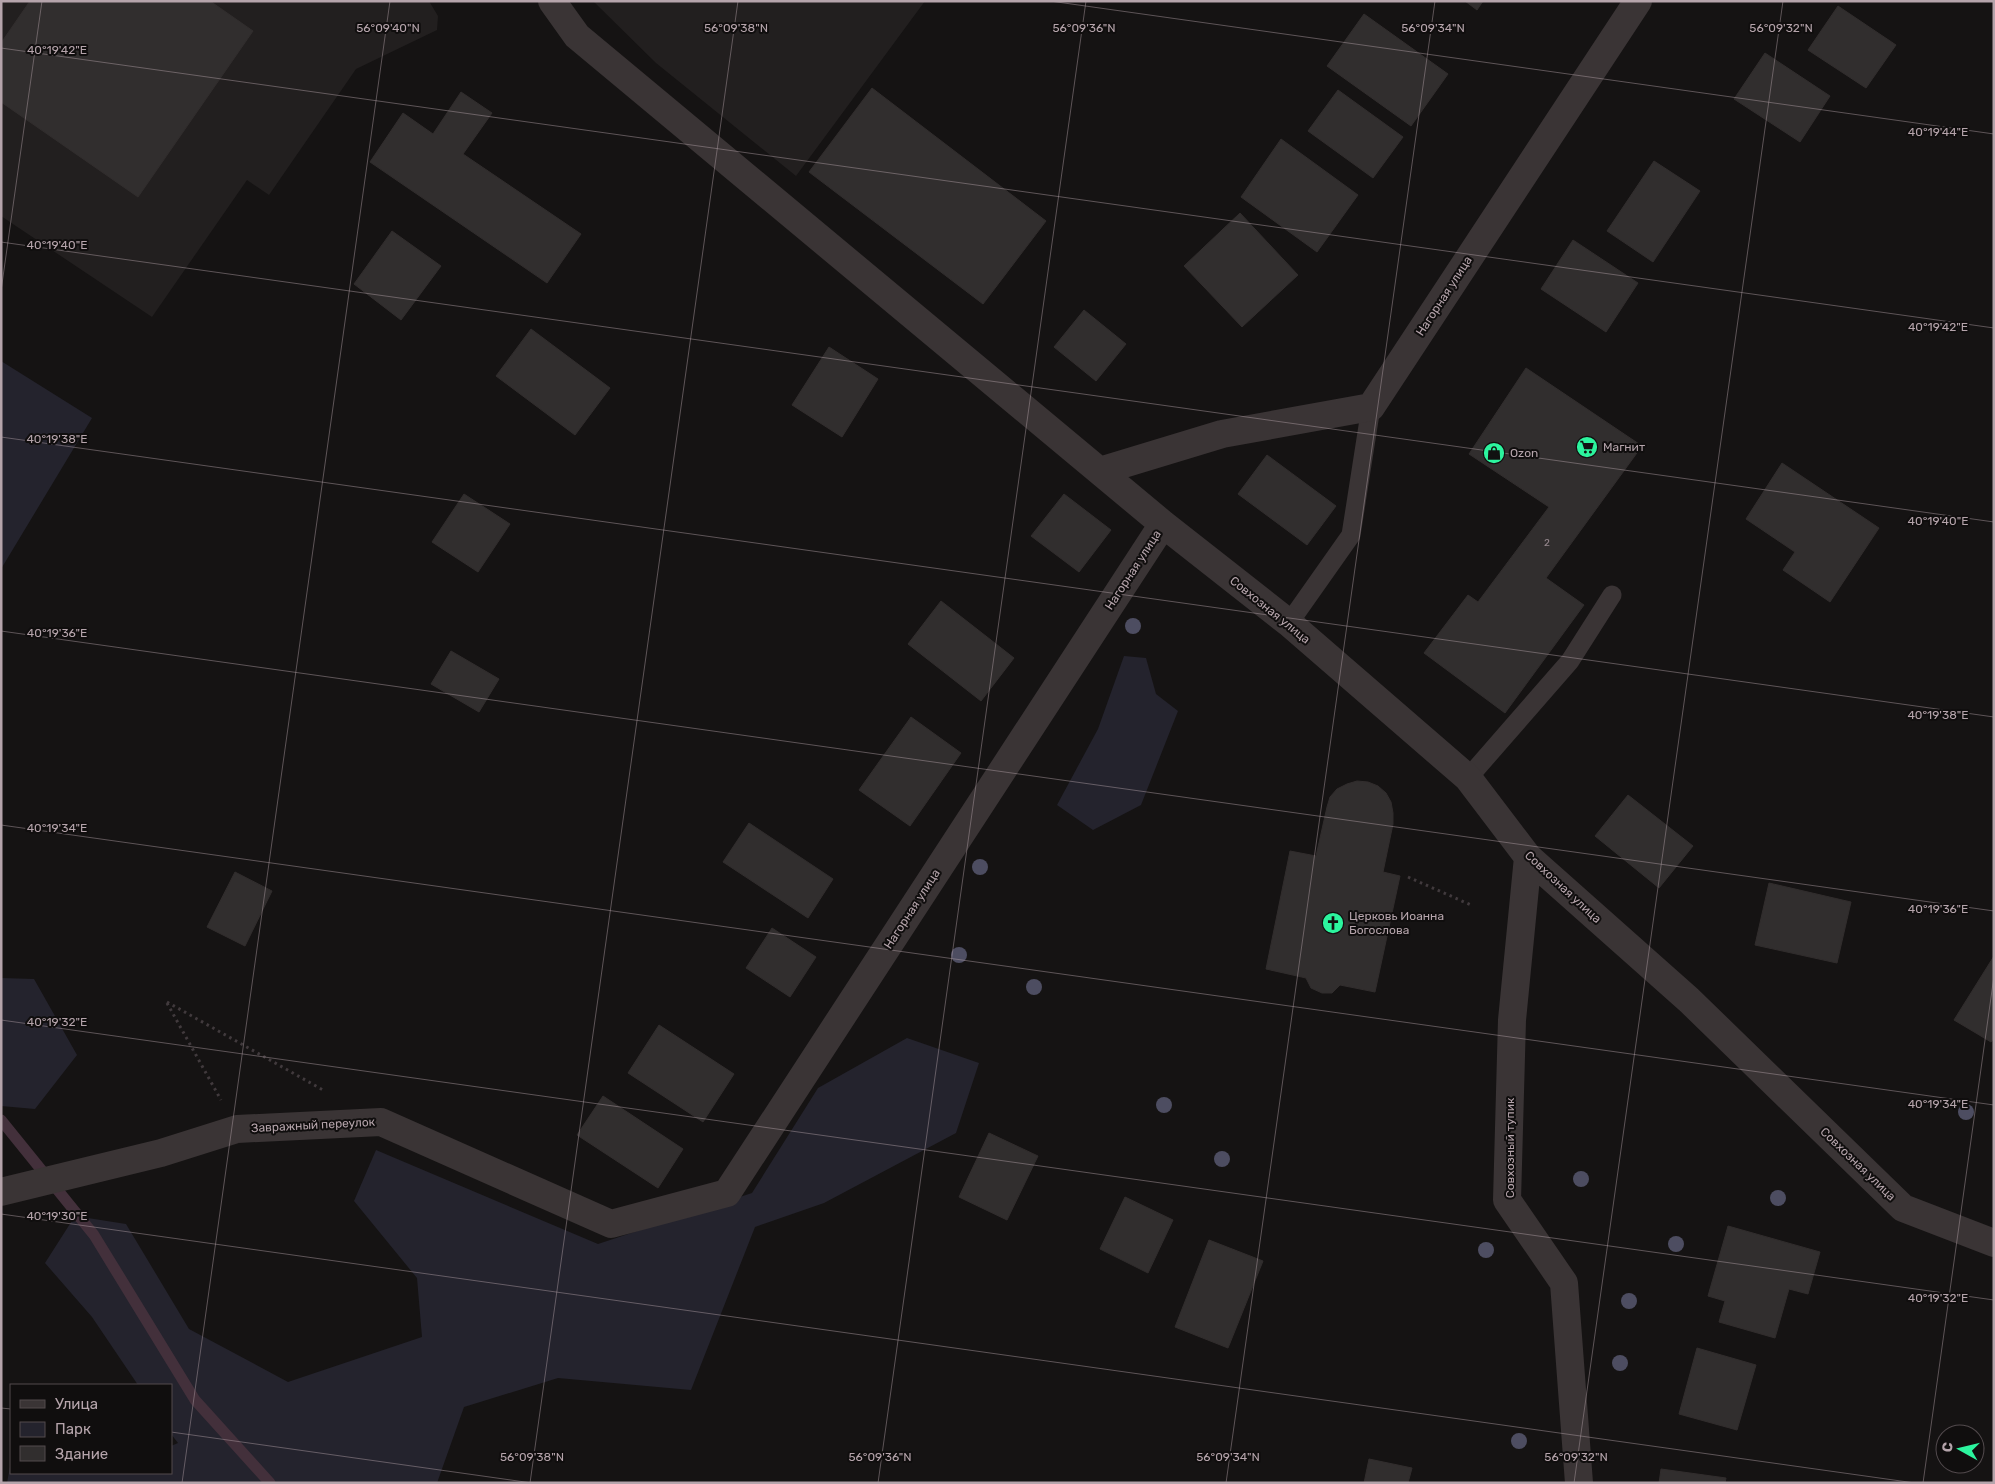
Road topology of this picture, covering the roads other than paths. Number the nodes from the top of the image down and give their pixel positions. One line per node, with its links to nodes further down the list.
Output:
1 (552, 1): 4 (street, Совхозная улица)
2 (1638, 1): 3 (street, Нагорная улица)
3 (1371, 407): 4 (street); 7 (lane)
4 (1100, 471): 5 (street, Совхозная улица)
5 (1163, 524): 7 (street, Совхозная улица); 11 (street, Нагорная улица)
6 (1612, 595): 8 (lane)
7 (1289, 623): 8 (street, Совхозная улица)
8 (1468, 778): 9 (street, Совхозная улица)
9 (1528, 857): 12 (street, Совхозная улица); 13 (street, Совхозный тупик)
10 (1, 1192): 11 (street, Завражный переулок)
11 (611, 1224)
12 (1994, 1243)
13 (1579, 1483)

